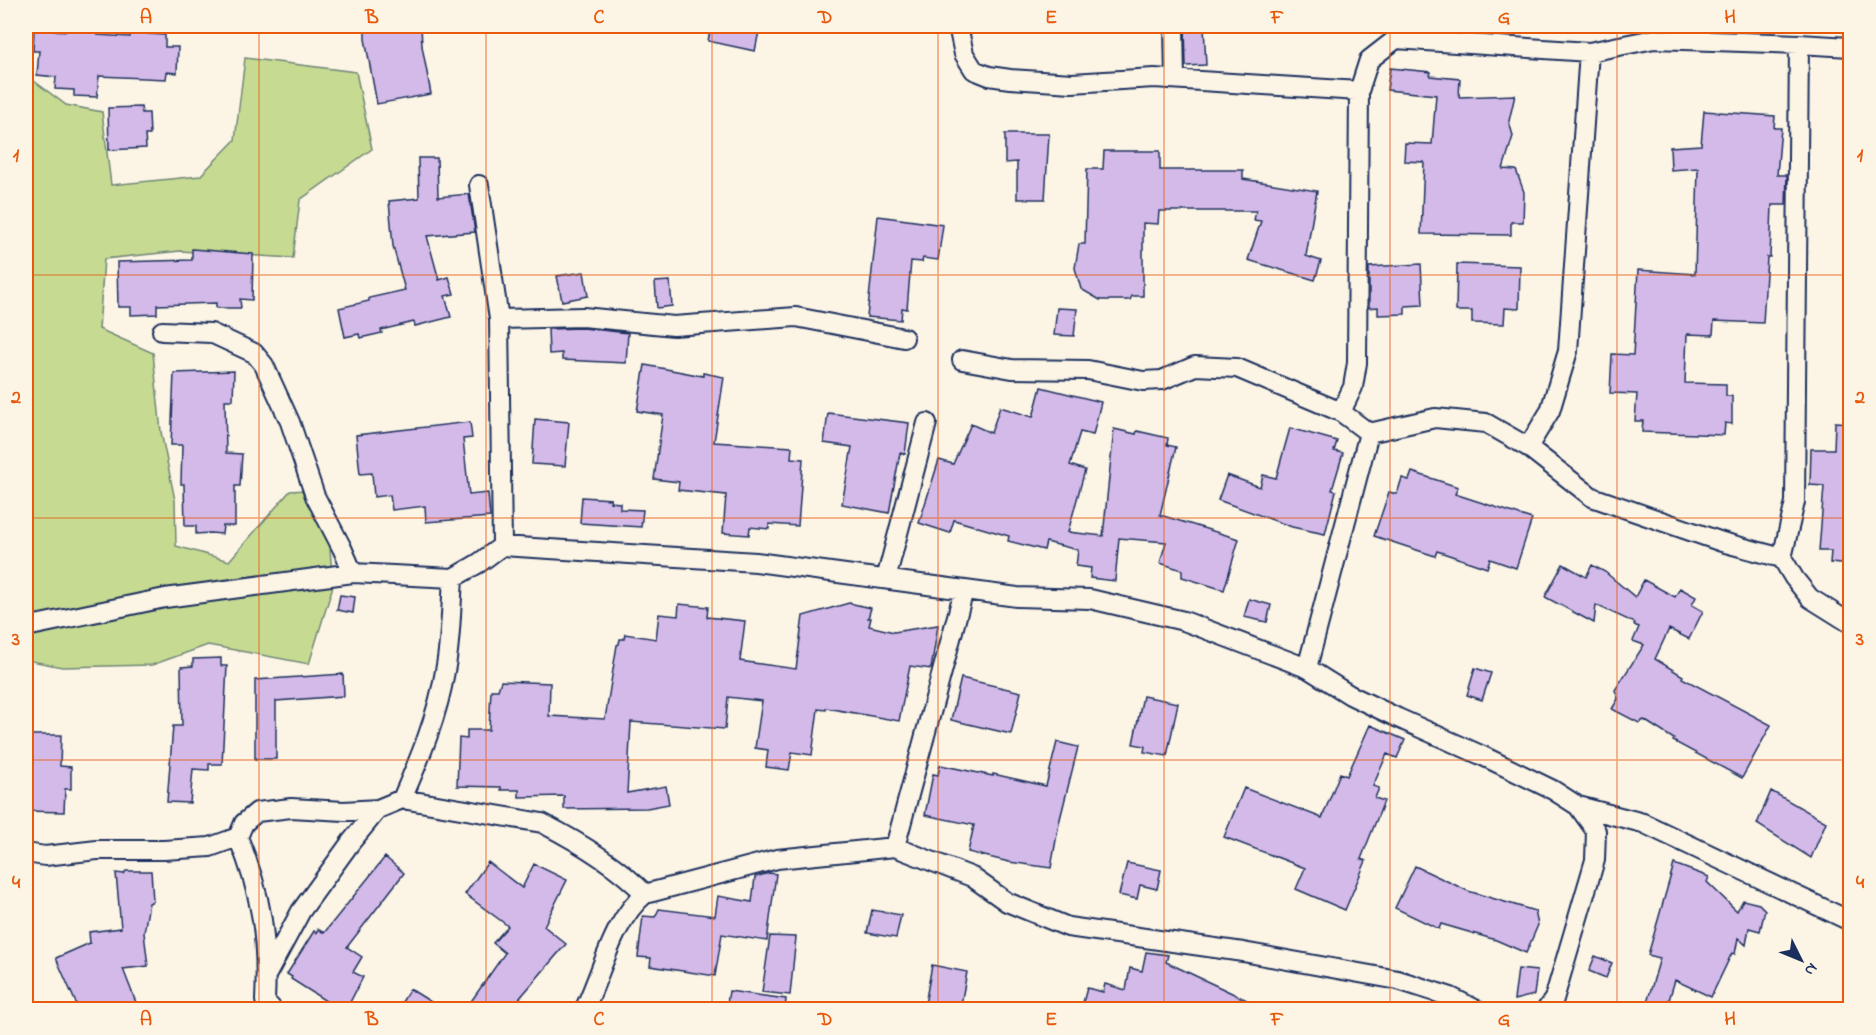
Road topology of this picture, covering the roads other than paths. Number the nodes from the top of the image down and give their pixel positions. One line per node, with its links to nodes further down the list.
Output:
1 (957, 26): 8 (street)
2 (1174, 26): 8 (street)
3 (1397, 32): 7 (street); 9 (street)
4 (1655, 32): 5 (street); 7 (street)
5 (1799, 44): 6 (street); 20 (street)
6 (1851, 47)
7 (1589, 51): 18 (street)
8 (1174, 79): 9 (street)
9 (1359, 91): 15 (street)
10 (479, 185): 11 (street)
11 (499, 319): 13 (street); 19 (street)
12 (162, 331): 21 (street)
13 (904, 338)
14 (962, 360): 15 (street)
15 (1341, 412): 17 (street)
16 (927, 423): 23 (street)
17 (1369, 433): 18 (street); 27 (street)
18 (1528, 447): 20 (street)
19 (502, 546): 22 (street); 23 (street)
20 (1782, 558): 25 (street)
21 (353, 573): 22 (street); 26 (street)
22 (453, 578): 28 (street)
23 (886, 579): 24 (street)
24 (964, 590): 27 (street); 32 (street)
25 (1851, 623)
26 (26, 627)
27 (1307, 668): 29 (street)
28 (402, 799): 30 (street); 34 (street)
29 (1578, 806): 35 (street); 40 (street)
30 (378, 810): 31 (street); 36 (street)
31 (238, 837): 33 (street); 36 (street)
32 (895, 847): 34 (street); 39 (street)
33 (26, 853)
34 (645, 894): 38 (street)
35 (1851, 921)
36 (266, 975): 37 (street)
37 (273, 1010)
38 (584, 1010)
39 (1477, 1010)
40 (1546, 1010)

